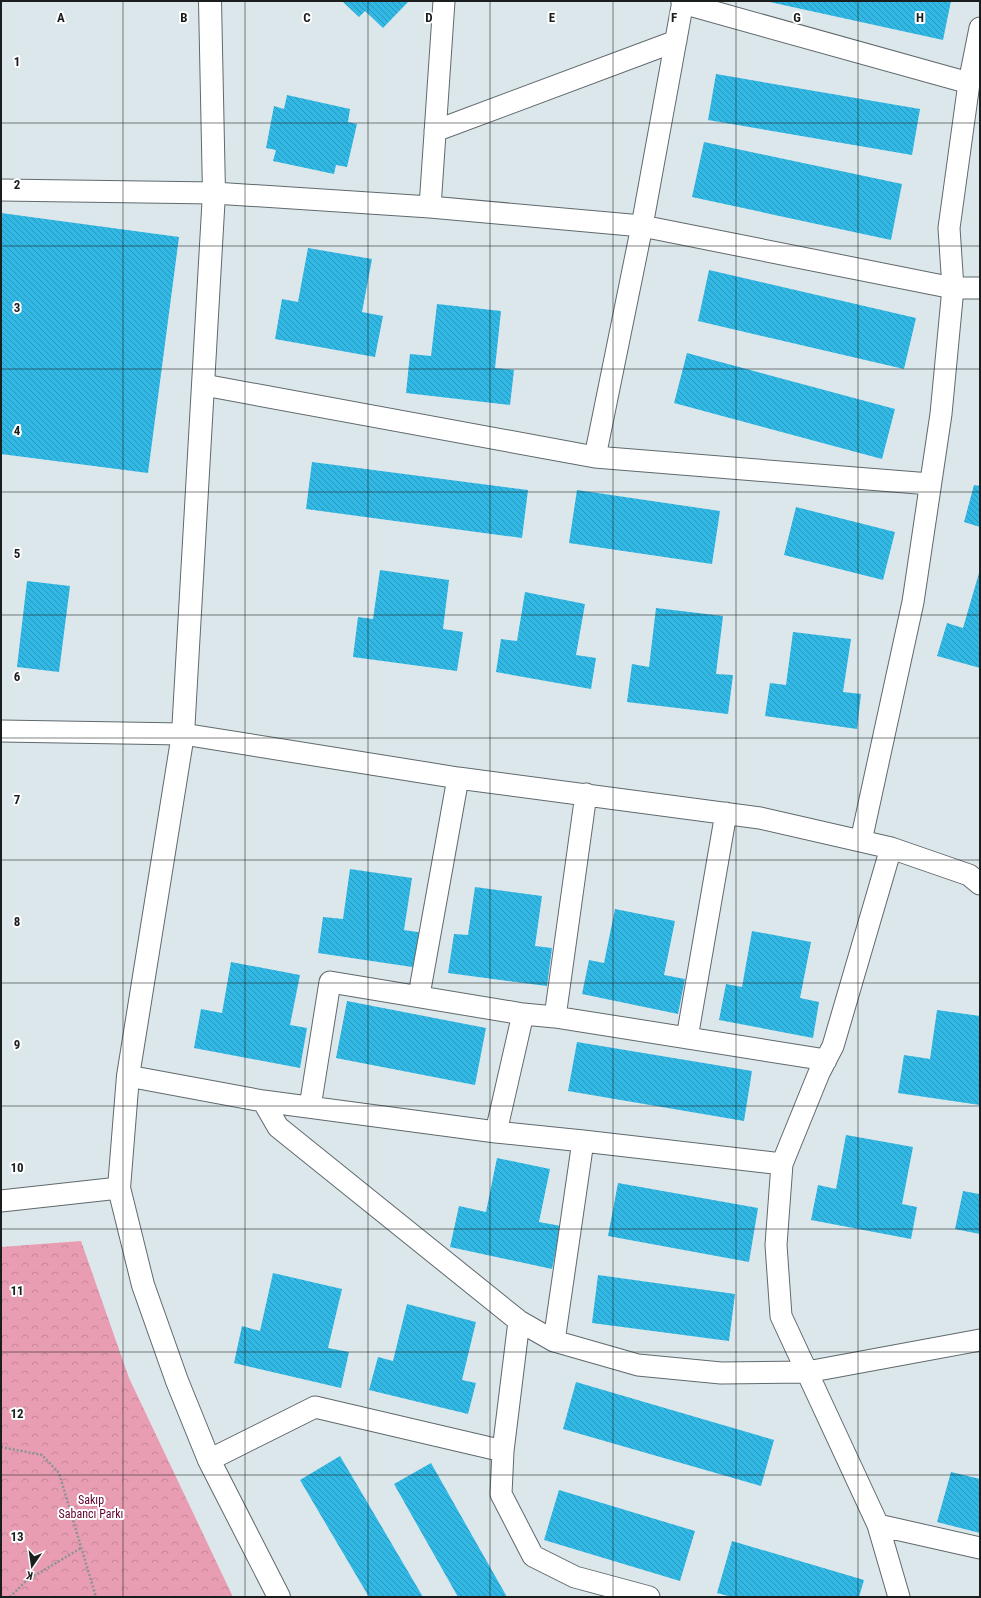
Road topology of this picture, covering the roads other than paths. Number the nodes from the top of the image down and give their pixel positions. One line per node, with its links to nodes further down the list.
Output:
1 (210, 1): 9 (street)
2 (444, 1): 7 (street)
3 (682, 2): 5 (street); 6 (street)
4 (980, 31): 6 (street)
5 (676, 41): 7 (street); 11 (street)
6 (969, 83): 12 (street)
7 (435, 131): 10 (street)
8 (1, 190): 9 (street)
9 (214, 193): 10 (street); 14 (street)
10 (430, 207): 11 (street)
11 (642, 226): 12 (street); 15 (street)
12 (953, 288): 13 (street); 16 (street)
13 (980, 288)
14 (204, 385): 15 (street); 18 (street)
15 (595, 457): 16 (street)
16 (930, 484): 22 (street)
17 (1, 732): 18 (street)
18 (183, 734): 19 (street); 30 (street)
19 (458, 778): 20 (street); 25 (street)
20 (586, 794): 21 (street); 27 (street)
21 (726, 813): 22 (street); 28 (street)
22 (861, 841): 23 (street)
23 (891, 848): 24 (street); 29 (street)
24 (980, 884)
25 (419, 995): 26 (street); 32 (street)
26 (523, 1014): 27 (street); 33 (street)
27 (555, 1017): 28 (street)
28 (687, 1038): 29 (street)
29 (826, 1060): 35 (street)
30 (128, 1076): 31 (street); 36 (street)
31 (263, 1101): 32 (street); 38 (street)
32 (310, 1108): 33 (street)
33 (496, 1132): 34 (street)
34 (583, 1141): 35 (street); 40 (street)
35 (782, 1164): 41 (street)
36 (119, 1188): 37 (street); 43 (street)
37 (1, 1201)
38 (519, 1321): 40 (street); 42 (street)
39 (980, 1340): 41 (street)
40 (554, 1341): 41 (street)
41 (806, 1372): 44 (street)
42 (503, 1451): 43 (street); 47 (street)
43 (208, 1460): 46 (street)
44 (878, 1525): 45 (street); 48 (street)
45 (980, 1548)
46 (279, 1597)
47 (649, 1597)
48 (899, 1597)

